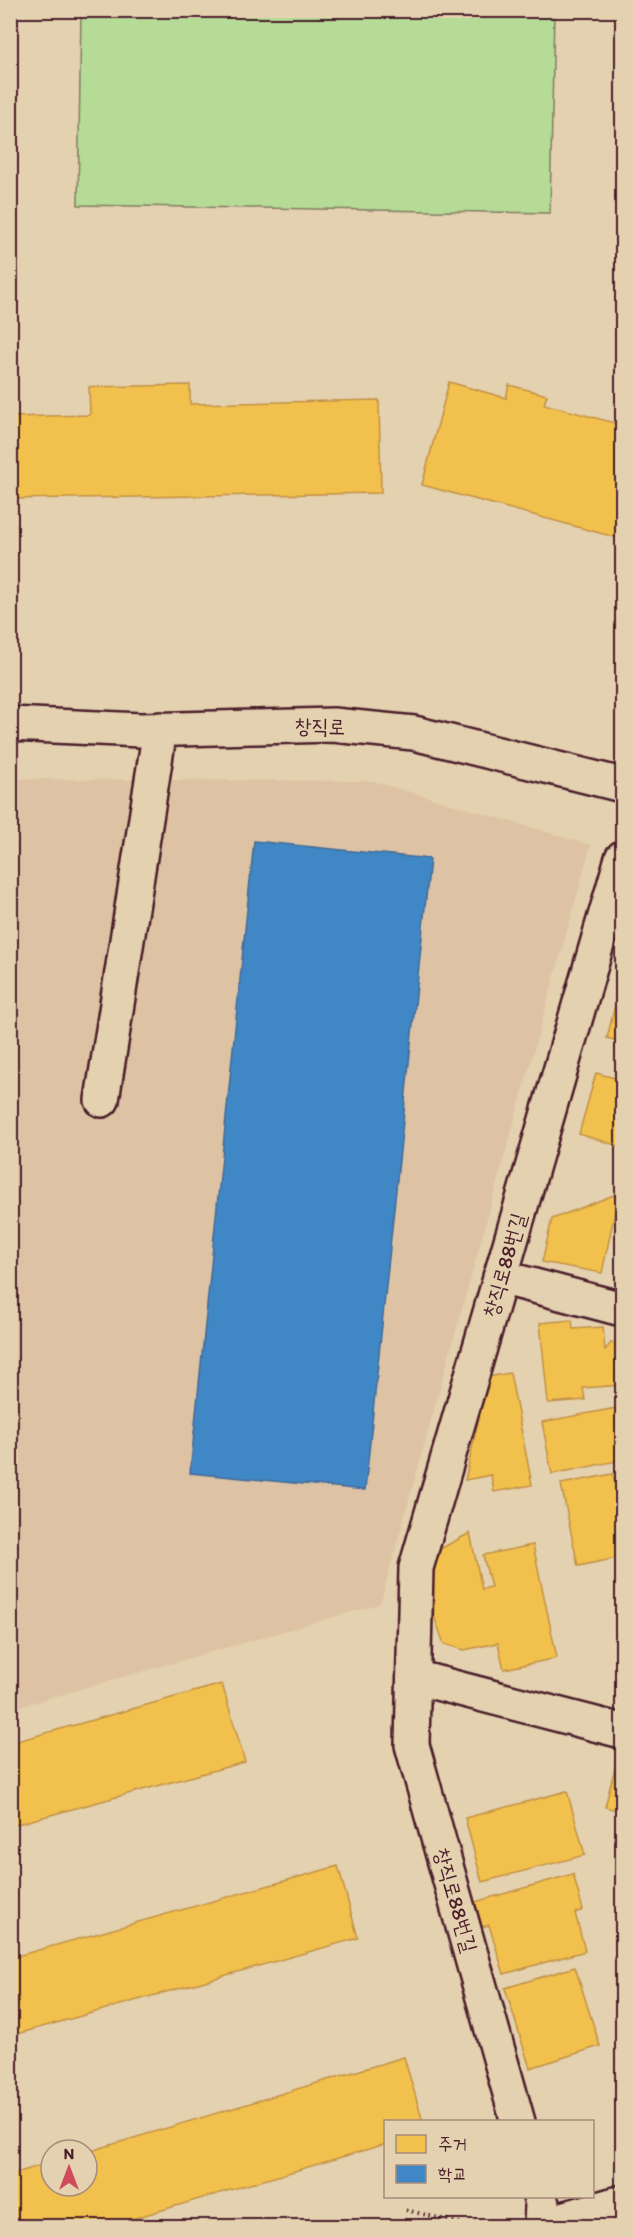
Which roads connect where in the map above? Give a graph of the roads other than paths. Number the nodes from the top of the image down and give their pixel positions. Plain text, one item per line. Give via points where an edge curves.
1 (10, 724) edge
2 (160, 729) junction
3 (622, 785) edge
4 (622, 858) edge
5 (102, 1100) dead end
6 (500, 1277) junction
7 (622, 1309) edge
8 (414, 1677) junction
9 (622, 1731) edge
10 (518, 2120) edge
11 (622, 2202) edge
12 (541, 2216) edge

1 - 2 street, 창직로
2 - 3 street, 창직로 via 333,725 414,733
2 - 5 street
4 - 6 street, 창직로88번길
6 - 7 street
6 - 8 street, 창직로88번길 via 416,1568
8 - 9 street
8 - 10 street, 창직로88번길 via 412,1745
11 - 12 street

